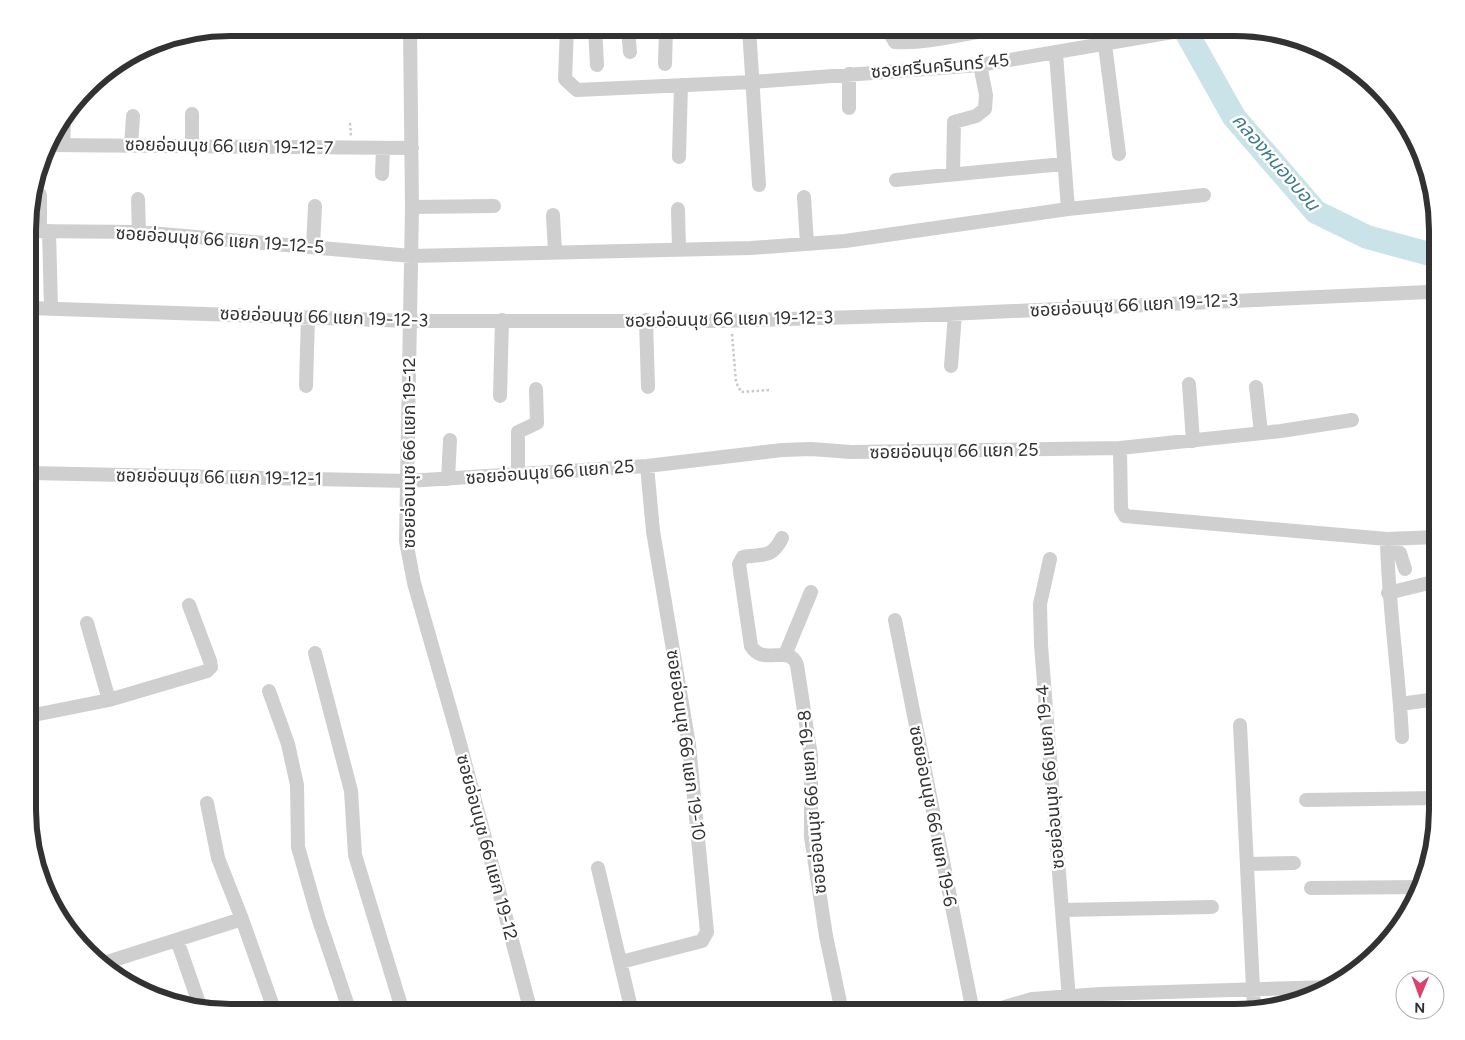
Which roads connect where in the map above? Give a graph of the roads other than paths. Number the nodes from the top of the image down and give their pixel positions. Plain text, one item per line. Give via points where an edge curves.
1 (410, 36) edge
2 (567, 36) edge
3 (596, 36) edge
4 (629, 36) edge
5 (666, 36) edge
6 (749, 36) edge
7 (892, 36) edge
8 (948, 36) edge
9 (1141, 36) edge
10 (1105, 45) junction
11 (630, 52) dead end
12 (1056, 54) junction
13 (665, 64) dead end
14 (597, 65) dead end
15 (980, 65) junction
16 (849, 74) junction
17 (752, 82) junction
18 (681, 85) junction
19 (849, 108) dead end
20 (192, 114) dead end
21 (133, 116) dead end
22 (64, 131) edge
23 (56, 145) edge
24 (63, 145) junction
25 (131, 146) junction
26 (192, 146) junction
27 (383, 148) junction
28 (412, 148) junction
29 (1119, 154) dead end
30 (679, 158) dead end
31 (1063, 164) junction
32 (382, 174) dead end
33 (953, 174) junction
34 (896, 180) dead end
35 (759, 185) dead end
36 (40, 195) dead end
37 (1204, 195) dead end
38 (804, 196) dead end
39 (138, 199) dead end
40 (315, 206) dead end
41 (494, 206) dead end
42 (412, 207) junction
43 (678, 209) dead end
44 (1068, 209) junction
45 (553, 216) dead end
46 (40, 231) edge
47 (138, 232) junction
48 (807, 244) junction
49 (313, 247) junction
50 (679, 249) junction
51 (555, 252) junction
52 (411, 256) junction
53 (1428, 292) dead end
54 (36, 308) edge
55 (51, 308) junction
56 (955, 314) junction
57 (308, 317) junction
58 (502, 320) junction
59 (646, 320) junction
60 (410, 321) junction
61 (951, 366) dead end
62 (1189, 384) dead end
63 (306, 386) dead end
64 (1256, 386) dead end
65 (648, 387) dead end
66 (536, 389) dead end
67 (500, 396) dead end
68 (1352, 420) dead end
69 (1260, 433) junction
70 (450, 440) dead end
71 (1193, 441) junction
72 (1120, 448) junction
73 (647, 466) junction
74 (36, 473) edge
75 (518, 474) junction
76 (448, 479) junction
77 (408, 481) junction
78 (782, 538) dead end
79 (1429, 538) edge
80 (1387, 543) junction
81 (1050, 559) dead end
82 (1405, 569) dead end
83 (1429, 583) edge
84 (811, 592) dead end
85 (1388, 593) junction
86 (188, 605) dead end
87 (894, 620) dead end
88 (86, 623) dead end
89 (315, 652) dead end
90 (785, 655) junction
91 (269, 691) dead end
92 (109, 700) junction
93 (1429, 700) edge
94 (1400, 704) junction
95 (36, 715) edge
96 (1240, 725) dead end
97 (1402, 737) dead end
98 (1429, 798) edge
99 (1306, 800) dead end
100 (207, 803) dead end
101 (1247, 864) junction
102 (1294, 864) dead end
103 (598, 868) dead end
104 (1413, 887) edge
105 (1311, 888) dead end
106 (1212, 907) dead end
107 (1062, 910) junction
108 (242, 919) junction
109 (177, 940) junction
110 (109, 962) edge
111 (620, 962) junction
112 (1312, 988) edge
113 (1254, 990) junction
114 (1068, 997) junction
115 (199, 1001) edge
116 (1254, 1003) edge
117 (272, 1004) edge
118 (347, 1004) edge
119 (401, 1004) edge
120 (528, 1004) edge
121 (630, 1004) edge
122 (840, 1004) edge
123 (971, 1004) edge
124 (1015, 1004) edge
125 (1069, 1004) edge

1 - 28 street, ซอยอ่อนนุช 66 แยก 19-12
2 - 18 street, ซอยศรีนครินทร์ 45 via 564,79 577,90
3 - 14 street
4 - 11 street
5 - 13 street
6 - 17 street
7 - 8 street via 896,42 914,43
9 - 10 street, ซอยศรีนครินทร์ 45
10 - 12 street, ซอยศรีนครินทร์ 45
10 - 29 street
12 - 15 street, ซอยศรีนครินทร์ 45
12 - 31 street
15 - 16 street, ซอยศรีนครินทร์ 45
15 - 33 street via 986,95 985,109 976,116 954,122
16 - 17 street, ซอยศรีนครินทร์ 45
16 - 19 street
17 - 18 street, ซอยศรีนครินทร์ 45
17 - 35 street
18 - 30 street
20 - 26 street
21 - 25 street
22 - 24 street
23 - 24 street, ซอยอ่อนนุช 66 แยก 19-12-7
24 - 25 street, ซอยอ่อนนุช 66 แยก 19-12-7
25 - 26 street, ซอยอ่อนนุช 66 แยก 19-12-7
26 - 27 street, ซอยอ่อนนุช 66 แยก 19-12-7
27 - 28 street, ซอยอ่อนนุช 66 แยก 19-12-7
27 - 32 street
28 - 42 street, ซอยอ่อนนุช 66 แยก 19-12
31 - 33 street
31 - 44 street
33 - 34 street
36 - 46 street
37 - 44 street, ซอยอ่อนนุช 66 แยก 19-12-5
38 - 48 street
39 - 47 street
40 - 49 street
41 - 42 street
42 - 52 street, ซอยอ่อนนุช 66 แยก 19-12
43 - 50 street
44 - 48 street, ซอยอ่อนนุช 66 แยก 19-12-5
45 - 51 street
46 - 47 street, ซอยอ่อนนุช 66 แยก 19-12-5
46 - 55 street
47 - 49 street, ซอยอ่อนนุช 66 แยก 19-12-5
48 - 50 street, ซอยอ่อนนุช 66 แยก 19-12-5
49 - 52 street, ซอยอ่อนนุช 66 แยก 19-12-5
50 - 51 street, ซอยอ่อนนุช 66 แยก 19-12-5
51 - 52 street, ซอยอ่อนนุช 66 แยก 19-12-5
52 - 60 street, ซอยอ่อนนุช 66 แยก 19-12
53 - 56 street, ซอยอ่อนนุช 66 แยก 19-12-3
54 - 55 street, ซอยอ่อนนุช 66 แยก 19-12-3
55 - 57 street, ซอยอ่อนนุช 66 แยก 19-12-3
56 - 59 street, ซอยอ่อนนุช 66 แยก 19-12-3
56 - 61 street
57 - 60 street, ซอยอ่อนนุช 66 แยก 19-12-3
57 - 63 street
58 - 59 street, ซอยอ่อนนุช 66 แยก 19-12-3
58 - 60 street, ซอยอ่อนนุช 66 แยก 19-12-3
58 - 67 street
59 - 65 street
60 - 77 street, ซอยอ่อนนุช 66 แยก 19-12
62 - 71 street
64 - 69 street
66 - 75 street via 537,423 518,432
68 - 69 street, ซอยอ่อนนุช 66 แยก 25
69 - 71 street, ซอยอ่อนนุช 66 แยก 25
70 - 76 street
71 - 72 street, ซอยอ่อนนุช 66 แยก 25
72 - 73 street, ซอยอ่อนนุช 66 แยก 25 via 851,452 811,449
72 - 80 street via 1125,516
73 - 75 street, ซอยอ่อนนุช 66 แยก 25
73 - 111 street, ซอยอ่อนนุช 66 แยก 19-10 via 653,531 689,744 707,932 702,941
74 - 77 street, ซอยอ่อนนุช 66 แยก 19-12-1
75 - 76 street, ซอยอ่อนนุช 66 แยก 25
76 - 77 street, ซอยอ่อนนุช 66 แยก 25
77 - 120 street, ซอยอ่อนนุช 66 แยก 19-12 via 406,541 414,583
78 - 90 street via 771,553 743,557 739,564 751,646 760,656
79 - 80 street
80 - 82 street via 1400,553
80 - 85 street
81 - 107 street, ซอยอ่อนนุช 66 แยก 19-4 via 1040,604 1041,645
83 - 85 street
84 - 90 street
85 - 94 street
86 - 92 street via 211,667 207,671
87 - 123 street, ซอยอ่อนนุช 66 แยก 19-6
88 - 92 street
89 - 119 street via 351,791 355,855
90 - 122 street, ซอยอ่อนนุช 66 แยก 19-8 via 795,660 797,665 811,756 811,837
91 - 118 street via 288,744 297,785 298,846
92 - 95 street
93 - 94 street
94 - 97 street
96 - 101 street
98 - 99 street
100 - 108 street via 218,858
101 - 102 street
101 - 113 street
103 - 111 street
104 - 105 street
106 - 107 street
107 - 114 street, ซอยอ่อนนุช 66 แยก 19-4
108 - 109 street
108 - 117 street
109 - 110 street
109 - 115 street
111 - 121 street
112 - 113 street
113 - 114 street
113 - 116 street
114 - 124 street via 1032,999
114 - 125 street, ซอยอ่อนนุช 66 แยก 19-4

